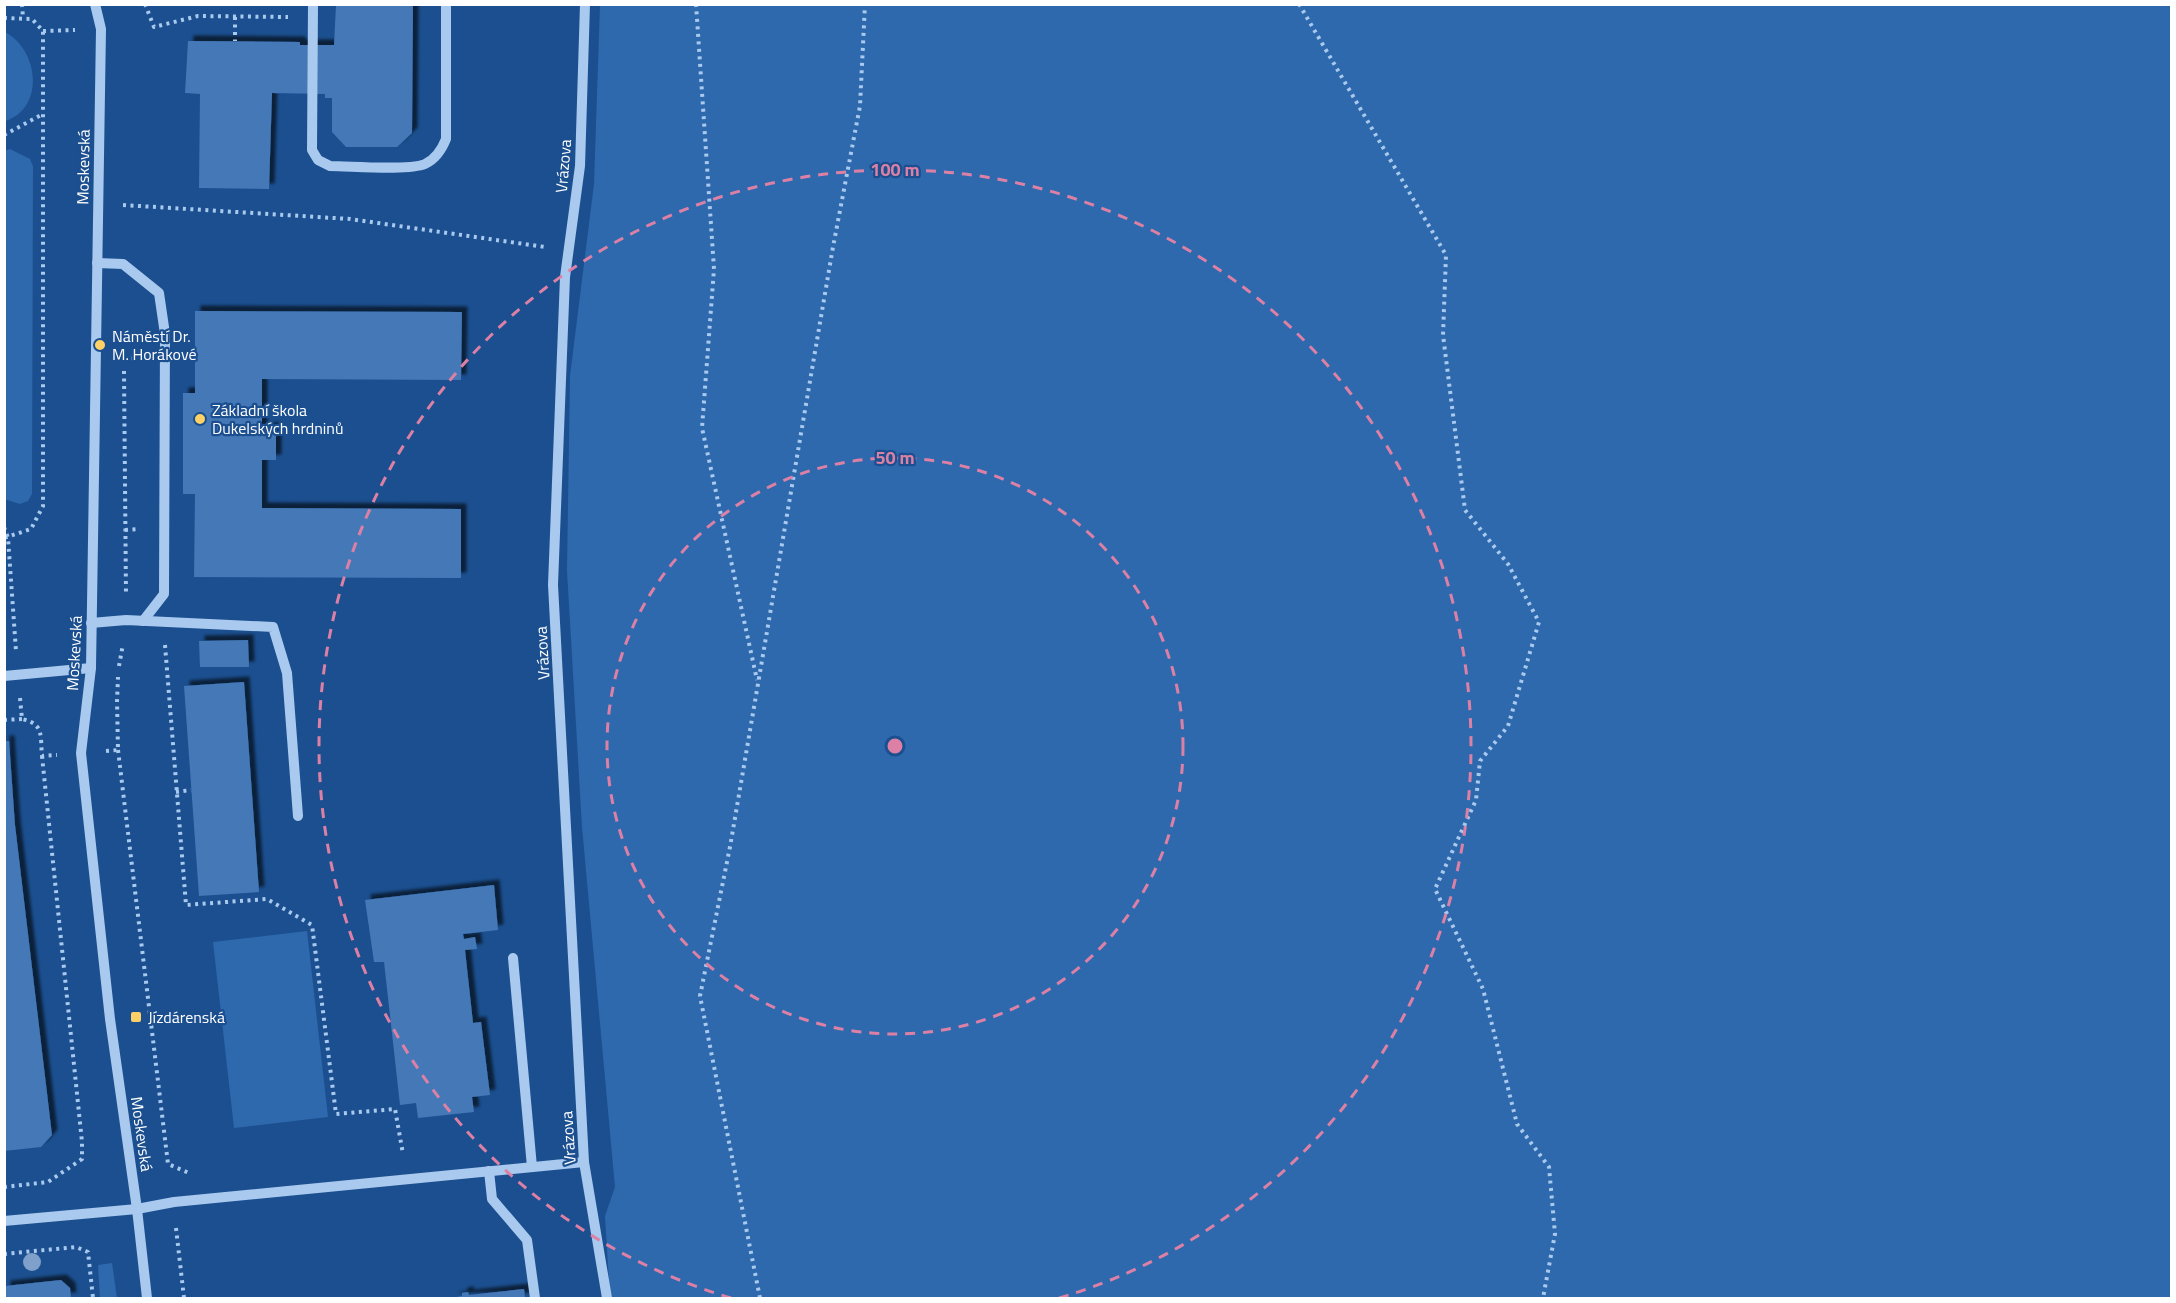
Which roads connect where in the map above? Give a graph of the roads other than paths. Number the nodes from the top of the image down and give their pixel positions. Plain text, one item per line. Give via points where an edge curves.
1 (95, 4) edge
2 (313, 4) edge
3 (446, 4) edge
4 (585, 4) edge
5 (97, 263) junction
6 (143, 621) junction
7 (91, 623) junction
8 (91, 668) junction
9 (4, 676) edge
10 (298, 816) dead end
11 (513, 958) dead end
12 (584, 1162) junction
13 (532, 1167) junction
14 (489, 1171) junction
15 (137, 1209) junction
16 (4, 1221) edge
17 (147, 1299) edge
18 (535, 1299) edge
19 (607, 1299) edge

1 - 5 street, Moskevská via 101,29
2 - 3 street via 312,150 318,160 330,166 410,167 426,164 441,152 446,139
4 - 12 street, Vrázova via 580,166 565,277 554,585
5 - 6 street via 123,264 159,293 165,334 164,594
5 - 7 street, Moskevská
6 - 7 street
6 - 10 street via 273,627 287,673
7 - 8 street, Moskevská
8 - 9 street
8 - 15 street, Moskevská via 81,753 110,1019
11 - 13 street
12 - 13 street
12 - 19 street, Vrázova
13 - 14 street
14 - 15 street
14 - 18 street via 492,1199 527,1240
15 - 16 street
15 - 17 street, Moskevská

